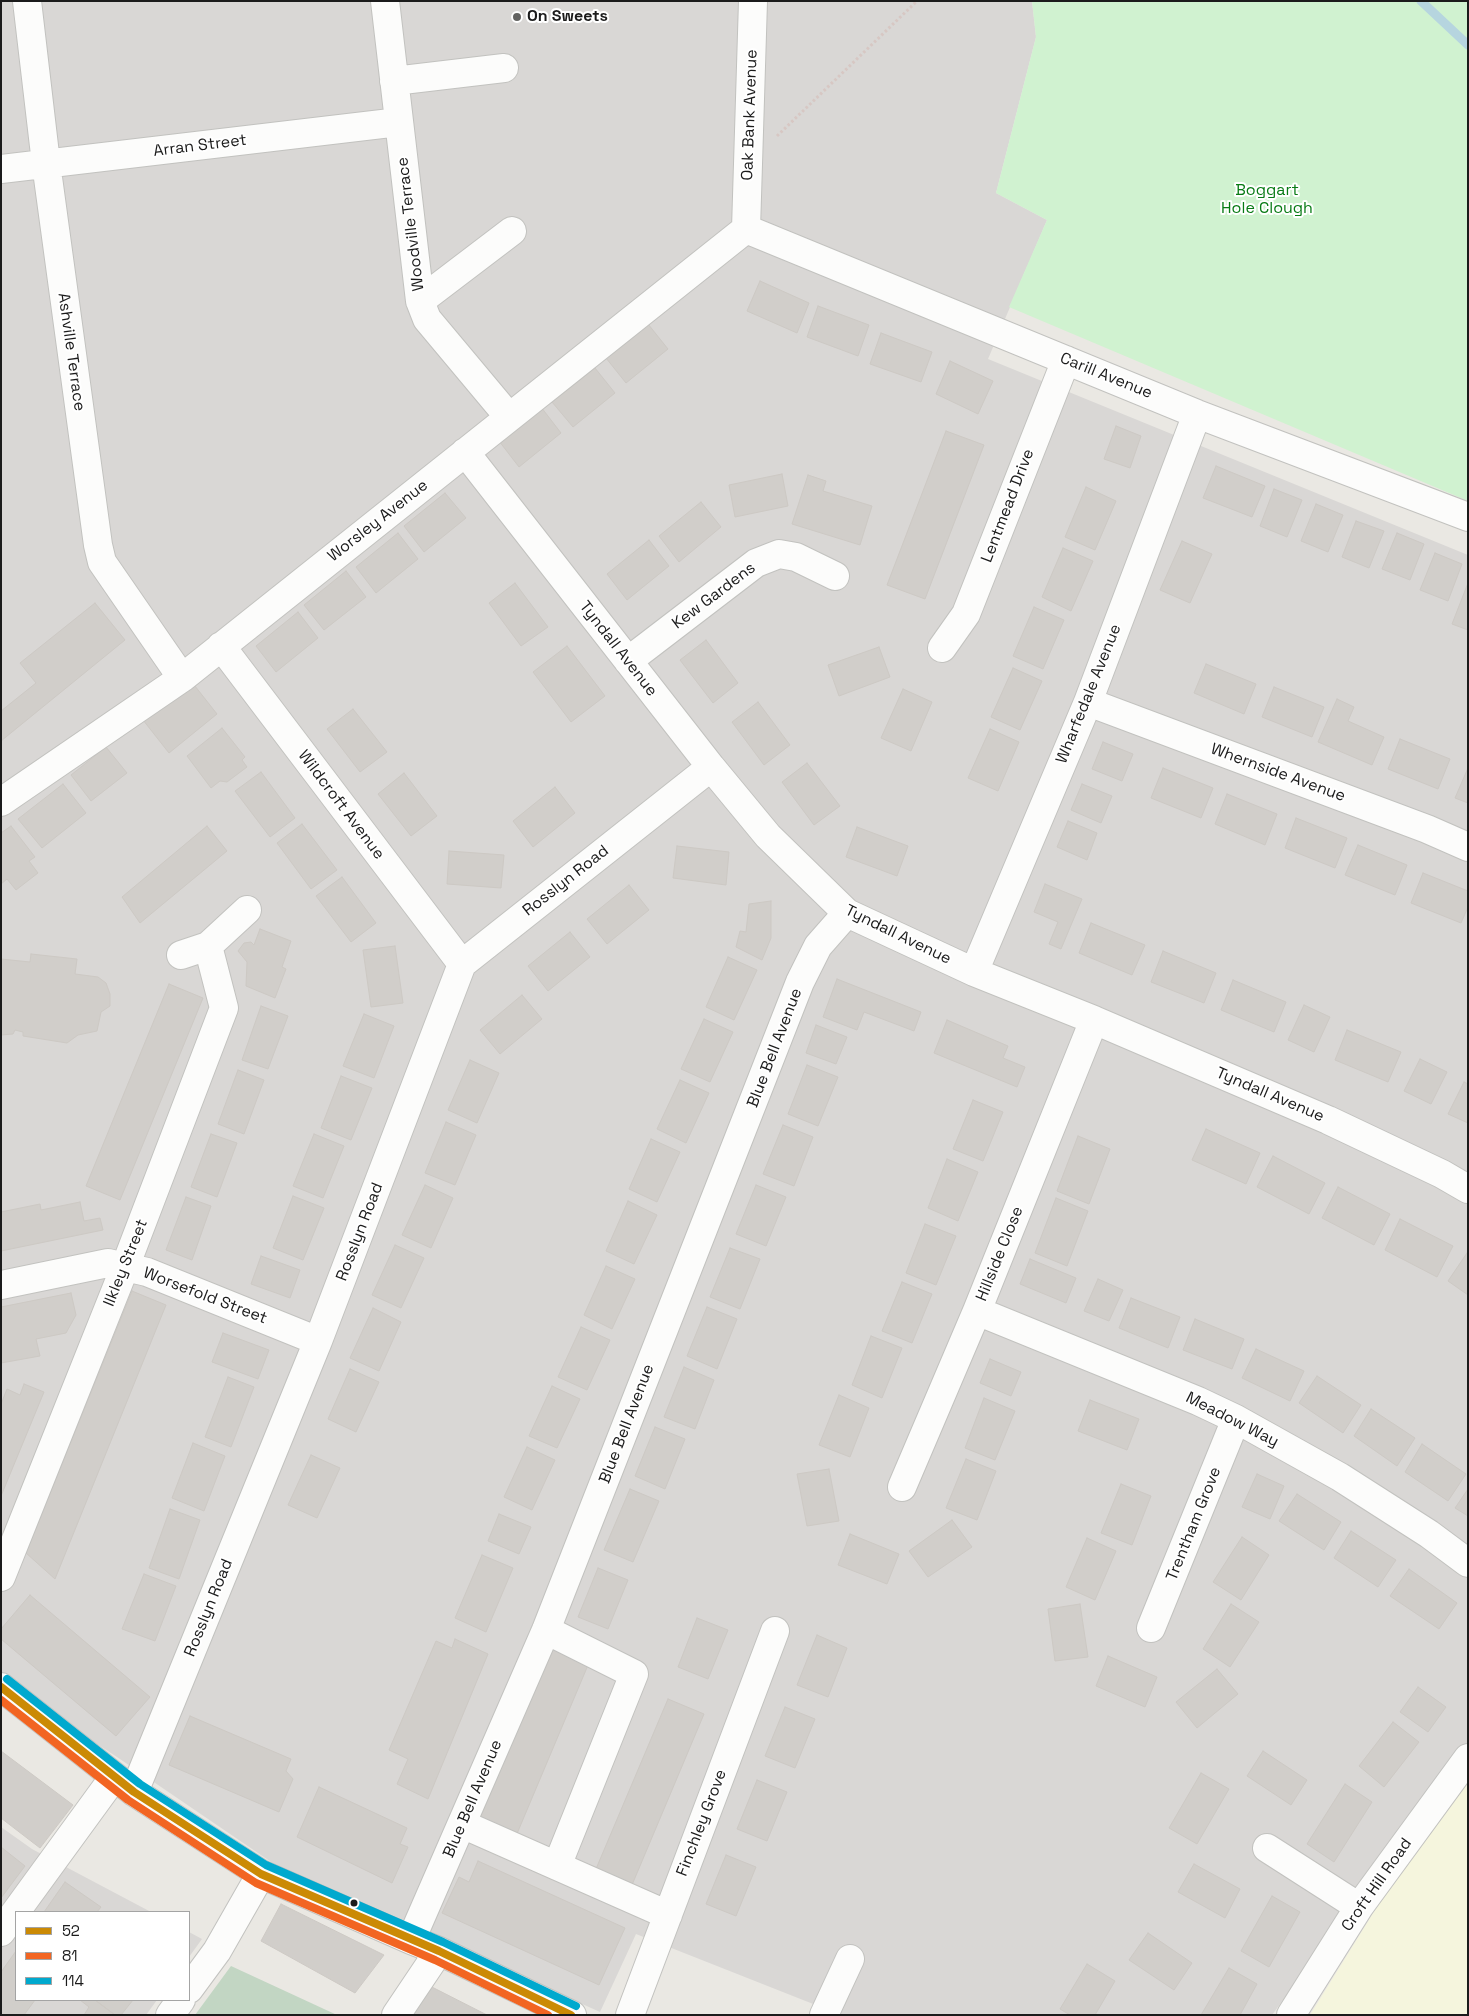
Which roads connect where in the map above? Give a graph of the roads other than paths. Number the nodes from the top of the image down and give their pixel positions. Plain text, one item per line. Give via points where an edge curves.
1 (27, 1) edge
2 (384, 1) edge
3 (753, 1) edge
4 (504, 68) dead end
5 (394, 81) junction
6 (399, 122) junction
7 (46, 163) junction
8 (1, 170) edge
9 (746, 229) junction
10 (512, 231) dead end
11 (420, 301) junction
12 (1066, 360) junction
13 (1198, 414) junction
14 (509, 417) junction
15 (465, 452) junction
16 (1468, 517) edge
17 (835, 576) dead end
18 (221, 646) junction
19 (942, 648) dead end
20 (628, 662) junction
21 (182, 678) junction
22 (1088, 702) junction
23 (711, 766) junction
24 (1, 802) edge
25 (1468, 847) edge
26 (247, 910) dead end
27 (847, 913) junction
28 (208, 946) junction
29 (181, 955) dead end
30 (462, 964) junction
31 (974, 972) junction
32 (1094, 1020) junction
33 (1468, 1189) edge
34 (125, 1267) junction
35 (1, 1285) edge
36 (977, 1311) junction
37 (318, 1341) junction
38 (1236, 1419) junction
39 (902, 1487) dead end
40 (1468, 1563) edge
41 (1, 1577) edge
42 (1152, 1628) dead end
43 (546, 1630) junction
44 (775, 1631) dead end
45 (1, 1687) edge
46 (1468, 1758) edge
47 (124, 1785) junction
48 (462, 1824) junction
49 (1267, 1848) dead end
50 (557, 1866) junction
51 (262, 1874) junction
52 (1359, 1907) junction
53 (19, 1911) edge
54 (15, 1915) edge
55 (668, 1915) junction
56 (1, 1932) edge
57 (411, 1940) junction
58 (439, 1951) junction
59 (850, 1959) dead end
60 (190, 1988) edge
61 (180, 2001) edge
62 (170, 2015) edge
63 (396, 2015) edge
64 (572, 2015) edge
65 (630, 2015) edge
66 (824, 2015) edge
67 (1291, 2015) edge

1 - 7 street, Ashville Terrace
2 - 5 street, Woodville Terrace
3 - 9 street, Oak Bank Avenue
4 - 5 street
5 - 6 street, Woodville Terrace
6 - 7 street, Arran Street
6 - 11 street, Woodville Terrace
7 - 8 street, Arran Street
7 - 21 street, Ashville Terrace via 102,562
9 - 12 street, Carill Avenue
9 - 14 street, Worsley Avenue
10 - 11 street
11 - 14 street, Woodville Terrace via 427,319
12 - 13 street, Carill Avenue
12 - 19 street, Lentmead Drive via 966,614
13 - 16 street, Carill Avenue
13 - 22 street, Wharfedale Avenue
14 - 15 street, Worsley Avenue
15 - 18 street, Worsley Avenue
15 - 20 street, Tyndall Avenue
17 - 20 street, Kew Gardens via 796,557 778,554 756,563
18 - 21 street, Worsley Avenue
18 - 30 street, Wildcroft Avenue
20 - 23 street, Tyndall Avenue
21 - 24 street, Worsley Avenue
22 - 25 street, Whernside Avenue via 1418,825
22 - 31 street, Wharfedale Avenue
23 - 27 street, Tyndall Avenue via 768,836
23 - 30 street, Rosslyn Road
26 - 28 street
27 - 31 street, Tyndall Avenue
27 - 43 street, Blue Bell Avenue via 818,946 800,982
28 - 29 street
28 - 34 street, Ilkley Street via 224,1008
30 - 37 street, Rosslyn Road
31 - 32 street, Tyndall Avenue
32 - 33 street, Tyndall Avenue via 1328,1120
32 - 36 street, Hillside Close
34 - 35 street, Worsefold Street via 108,1263
34 - 37 street, Worsefold Street via 147,1272
34 - 41 street, Ilkley Street
36 - 38 street, Meadow Way
36 - 39 street, Hillside Close
37 - 47 street, Rosslyn Road
38 - 40 street, Meadow Way via 1340,1477
38 - 42 street, Trentham Grove
43 - 48 street, Blue Bell Avenue
43 - 50 street via 634,1674
44 - 55 street, Finchley Grove
45 - 47 street
46 - 52 street, Croft Hill Road
47 - 51 street
47 - 53 street, Rosslyn Road
48 - 50 street
48 - 57 street, Blue Bell Avenue
49 - 52 street
50 - 55 street
51 - 57 street
51 - 60 street via 217,1951
52 - 67 street, Croft Hill Road
54 - 56 street, Rosslyn Road
55 - 65 street, Finchley Grove
57 - 58 street
58 - 63 street
58 - 64 street
59 - 66 street
61 - 62 street

